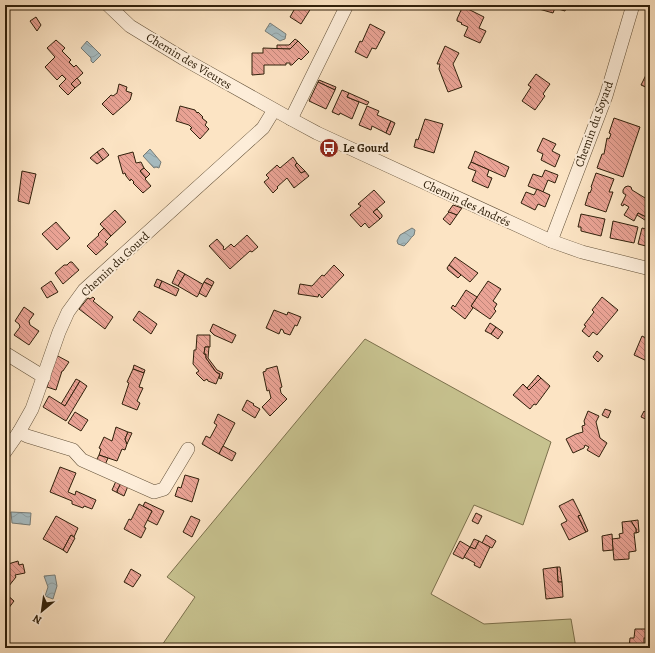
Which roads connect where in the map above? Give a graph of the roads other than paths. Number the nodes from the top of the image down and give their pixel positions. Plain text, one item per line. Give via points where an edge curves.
1 (108, 5) edge
2 (347, 5) edge
3 (633, 5) edge
4 (274, 110) junction
5 (291, 119) junction
6 (551, 241) junction
7 (650, 269) edge
8 (5, 353) edge
9 (44, 377) junction
10 (19, 432) junction
11 (188, 450) dead end
12 (5, 452) edge

1 - 4 street, Chemin des Vieures via 130,26
2 - 5 street
3 - 6 street, Chemin du Soyard via 606,96
4 - 5 street, Chemin des Andrés
4 - 9 street, Chemin du Gourd via 263,128 84,290 68,312
5 - 6 street, Chemin des Andrés
6 - 7 street, Chemin des Andrés via 582,252
8 - 9 street
9 - 10 street, Chemin du Gourd via 32,409
10 - 11 street via 73,450 82,460 154,492 164,489
10 - 12 street, Chemin du Gourd

